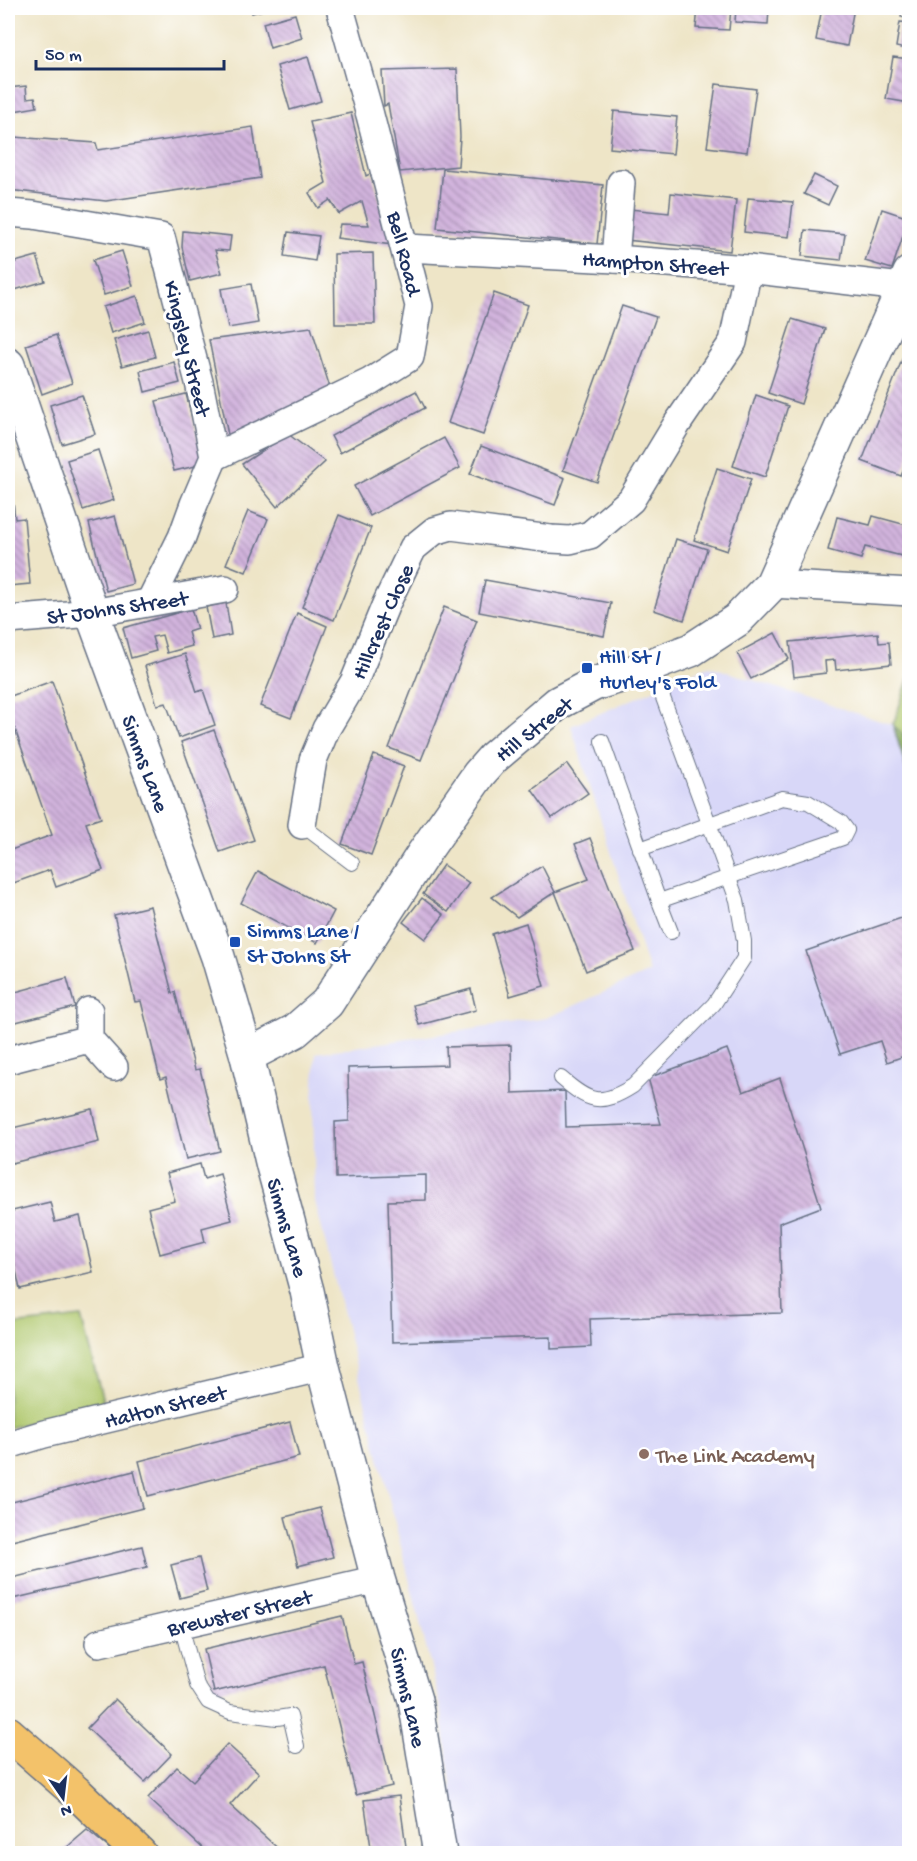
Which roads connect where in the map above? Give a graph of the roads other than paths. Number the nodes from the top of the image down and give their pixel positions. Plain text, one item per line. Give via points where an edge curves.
1 (339, 8) edge
2 (621, 183) dead end
3 (8, 213) edge
4 (406, 248) junction
5 (615, 259) junction
6 (748, 269) junction
7 (908, 282) edge
8 (8, 364) edge
9 (214, 457) junction
10 (772, 584) junction
11 (225, 588) dead end
12 (909, 592) edge
13 (150, 603) junction
14 (92, 613) junction
15 (8, 620) edge
16 (651, 665) junction
17 (602, 741) dead end
18 (710, 824) junction
19 (302, 825) joint
20 (640, 849) junction
21 (352, 862) dead end
22 (729, 876) junction
23 (659, 901) junction
24 (671, 932) dead end
25 (89, 1011) dead end
26 (89, 1039) junction
27 (247, 1056) junction
28 (8, 1060) edge
29 (114, 1067) dead end
30 (561, 1078) dead end
31 (323, 1367) junction
32 (8, 1444) edge
33 (378, 1579) junction
34 (180, 1625) junction
35 (99, 1644) dead end
36 (8, 1733) edge
37 (297, 1746) dead end
38 (140, 1854) edge
39 (440, 1854) edge

1 - 4 street, Bell Road
2 - 5 street
3 - 9 street, Kingsley Street via 161,237
4 - 5 street, Hampton Street
4 - 9 street, Bell Road via 419,306 410,357 361,386
5 - 6 street, Hampton Street
6 - 7 street, Hampton Street
6 - 19 street, Hillcrest Close via 733,342 631,500 590,535 551,539 452,526 434,531 414,548 354,682 313,760
7 - 10 street, Hill Street
8 - 14 street, Simms Lane
9 - 13 street
10 - 12 street
10 - 16 street, Hill Street via 737,620 691,650
11 - 13 street, St Johns Street
13 - 14 street, St Johns Street
14 - 15 street, St Johns Street
14 - 27 street, Simms Lane via 218,957
16 - 18 lane
16 - 27 street, Hill Street via 594,684 558,703 493,758 423,854 327,1004 295,1031
17 - 20 lane
18 - 20 lane
18 - 22 lane
18 - 22 lane via 782,798 808,802 847,830 843,838
19 - 21 lane
20 - 23 lane
22 - 23 lane
22 - 30 lane via 737,900 744,958 714,1004 633,1086 618,1096 600,1100 582,1096
23 - 24 lane
25 - 26 street
26 - 28 street
26 - 29 street
27 - 31 street, Simms Lane
31 - 32 street, Halton Street
31 - 33 street, Simms Lane
33 - 34 street, Brewster Street
33 - 39 street, Simms Lane via 415,1700
34 - 35 street, Brewster Street
34 - 37 lane via 197,1685 208,1702 230,1712 290,1716
36 - 38 main road

